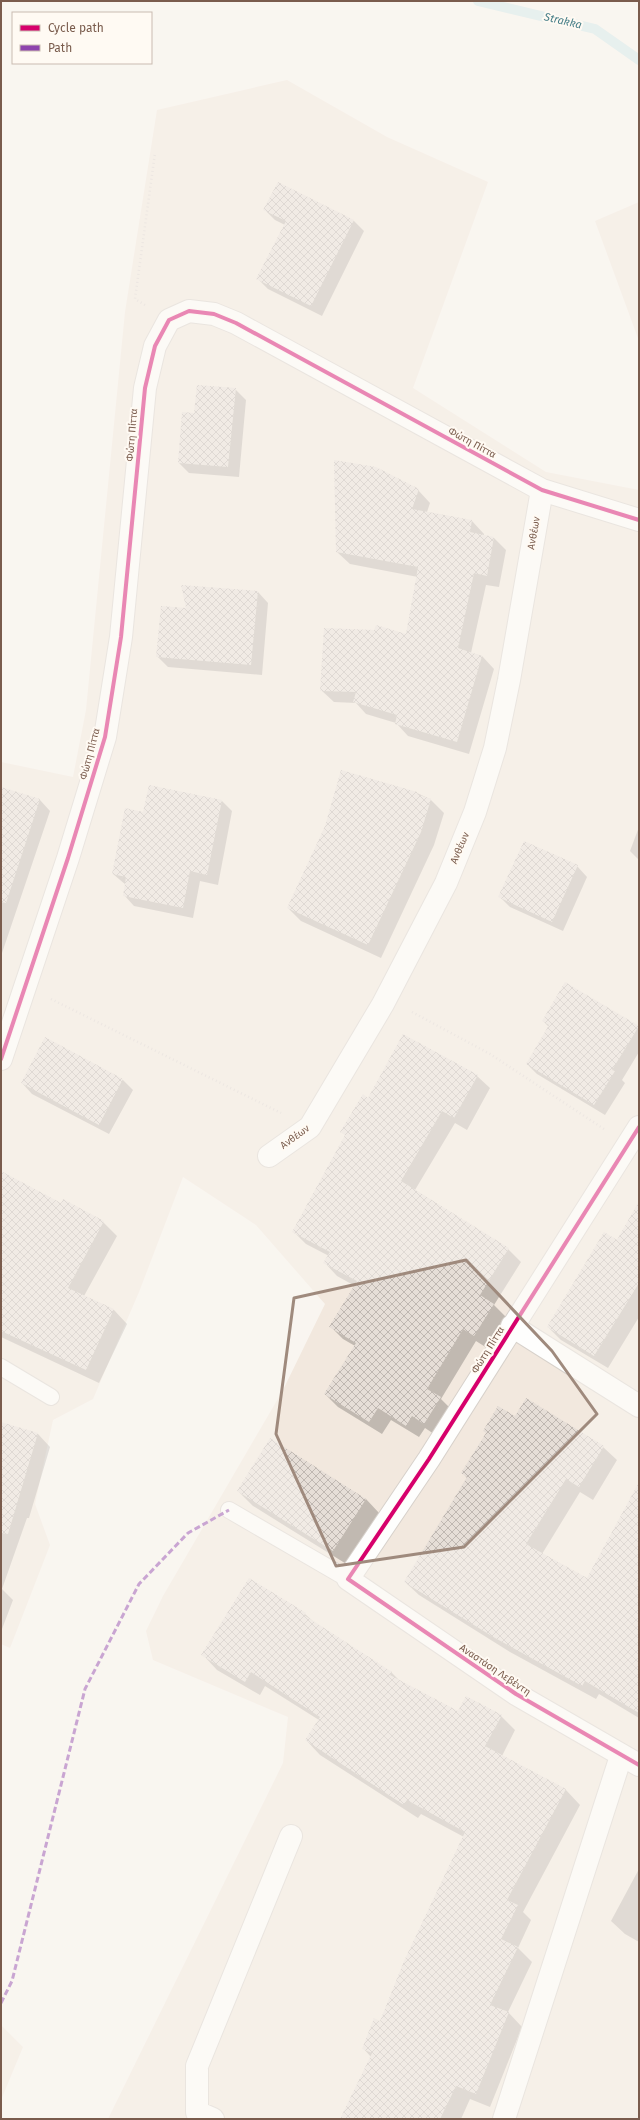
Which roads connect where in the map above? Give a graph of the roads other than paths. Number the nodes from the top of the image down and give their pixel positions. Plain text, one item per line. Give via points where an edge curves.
1 (542, 490) junction
2 (639, 520) edge
3 (1, 1059) edge
4 (633, 1136) edge
5 (269, 1156) dead end
6 (512, 1326) junction
7 (1, 1367) edge
8 (51, 1397) dead end
9 (639, 1406) edge
10 (229, 1510) dead end
11 (348, 1579) junction
12 (630, 1760) edge
13 (290, 1836) dead end
14 (213, 2119) edge
15 (504, 2119) edge

1 - 2 street, Φώτη Πίττα
1 - 3 street, Φώτη Πίττα via 236,323 214,314 189,311 169,320 155,346 145,388 121,637 105,737
1 - 5 street, Ανθέων via 495,748 478,804 446,883 386,998 310,1127
4 - 6 street, Φώτη Πίττα
6 - 9 street
6 - 11 street, Φώτη Πίττα via 429,1459
7 - 8 lane
10 - 11 lane
11 - 12 street, Αναστάση Λεβέντη via 516,1694
12 - 15 street
13 - 14 street via 196,2066 197,2112

